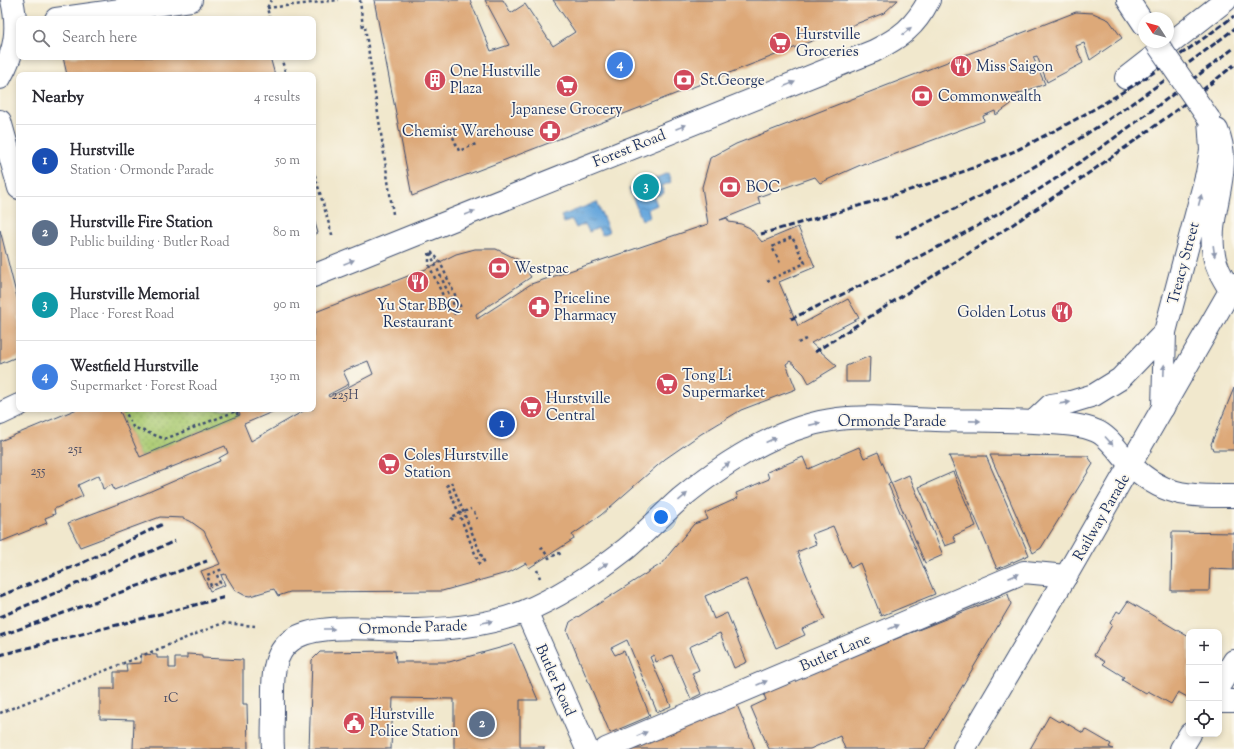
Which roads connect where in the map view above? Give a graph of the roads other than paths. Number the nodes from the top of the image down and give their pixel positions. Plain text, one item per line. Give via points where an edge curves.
1 (12, 0) edge
2 (191, 0) edge
3 (929, 0) edge
4 (1128, 0) edge
5 (1135, 0) edge
6 (1226, 0) edge
7 (1139, 12) edge
8 (1138, 15) edge
9 (16, 16) edge
10 (77, 16) edge
11 (16, 34) edge
12 (1160, 48) edge
13 (13, 50) junction
14 (16, 58) edge
15 (17, 60) edge
16 (21, 72) edge
17 (0, 78) edge
18 (1126, 78) dead end
19 (1209, 119) junction
20 (0, 121) edge
21 (16, 177) edge
22 (316, 275) edge
23 (1232, 287) edge
24 (1165, 332) junction
25 (16, 390) edge
26 (0, 398) edge
27 (16, 406) edge
28 (1163, 408) junction
29 (0, 414) edge
30 (1033, 422) junction
31 (1131, 465) junction
32 (1234, 496) edge
33 (1066, 576) junction
34 (526, 611) junction
35 (1234, 661) edge
36 (1222, 681) edge
37 (1222, 701) edge
38 (1234, 701) edge
39 (1188, 737) edge
40 (273, 749) edge
41 (587, 749) edge
42 (606, 749) edge
43 (964, 749) edge
44 (1181, 749) edge

1 - 9 street
2 - 10 street
22 -> 3 street, Forest Road via 874,51 896,40 910,29
4 - 8 street
5 - 7 street
6 - 18 street
11 - 13 street
12 - 19 street, Treacy Street, bridge
13 - 14 street
13 - 17 street
15 - 16 street
19 -> 23 street, Treacy Street via 1223,144 1225,158 1213,230 1213,248 1216,263
24 -> 19 street, Treacy Street via 1207,173 1211,150
20 - 21 street
23 - 28 street, Railway Parade
28 -> 24 street, Treacy Street
30 -> 24 street via 1051,405 1094,395 1120,378
25 - 26 street
27 - 29 street
28 - 31 street, Railway Parade
30 -> 31 street, Ormonde Parade via 1069,424 1101,432
34 -> 30 street, Ormonde Parade via 603,566 701,482 730,462 792,431 838,419
31 - 32 street, Ormonde Parade via 1148,480 1176,493
31 - 33 street, Railway Parade
42 -> 33 street, Butler Lane via 1024,572
33 - 43 street, Railway Parade
40 -> 34 street, Ormonde Parade via 274,673 280,653 292,639 318,629 417,630 463,627
34 - 41 street, Butler Road
35 - 36 street
37 - 38 street
39 - 44 street

